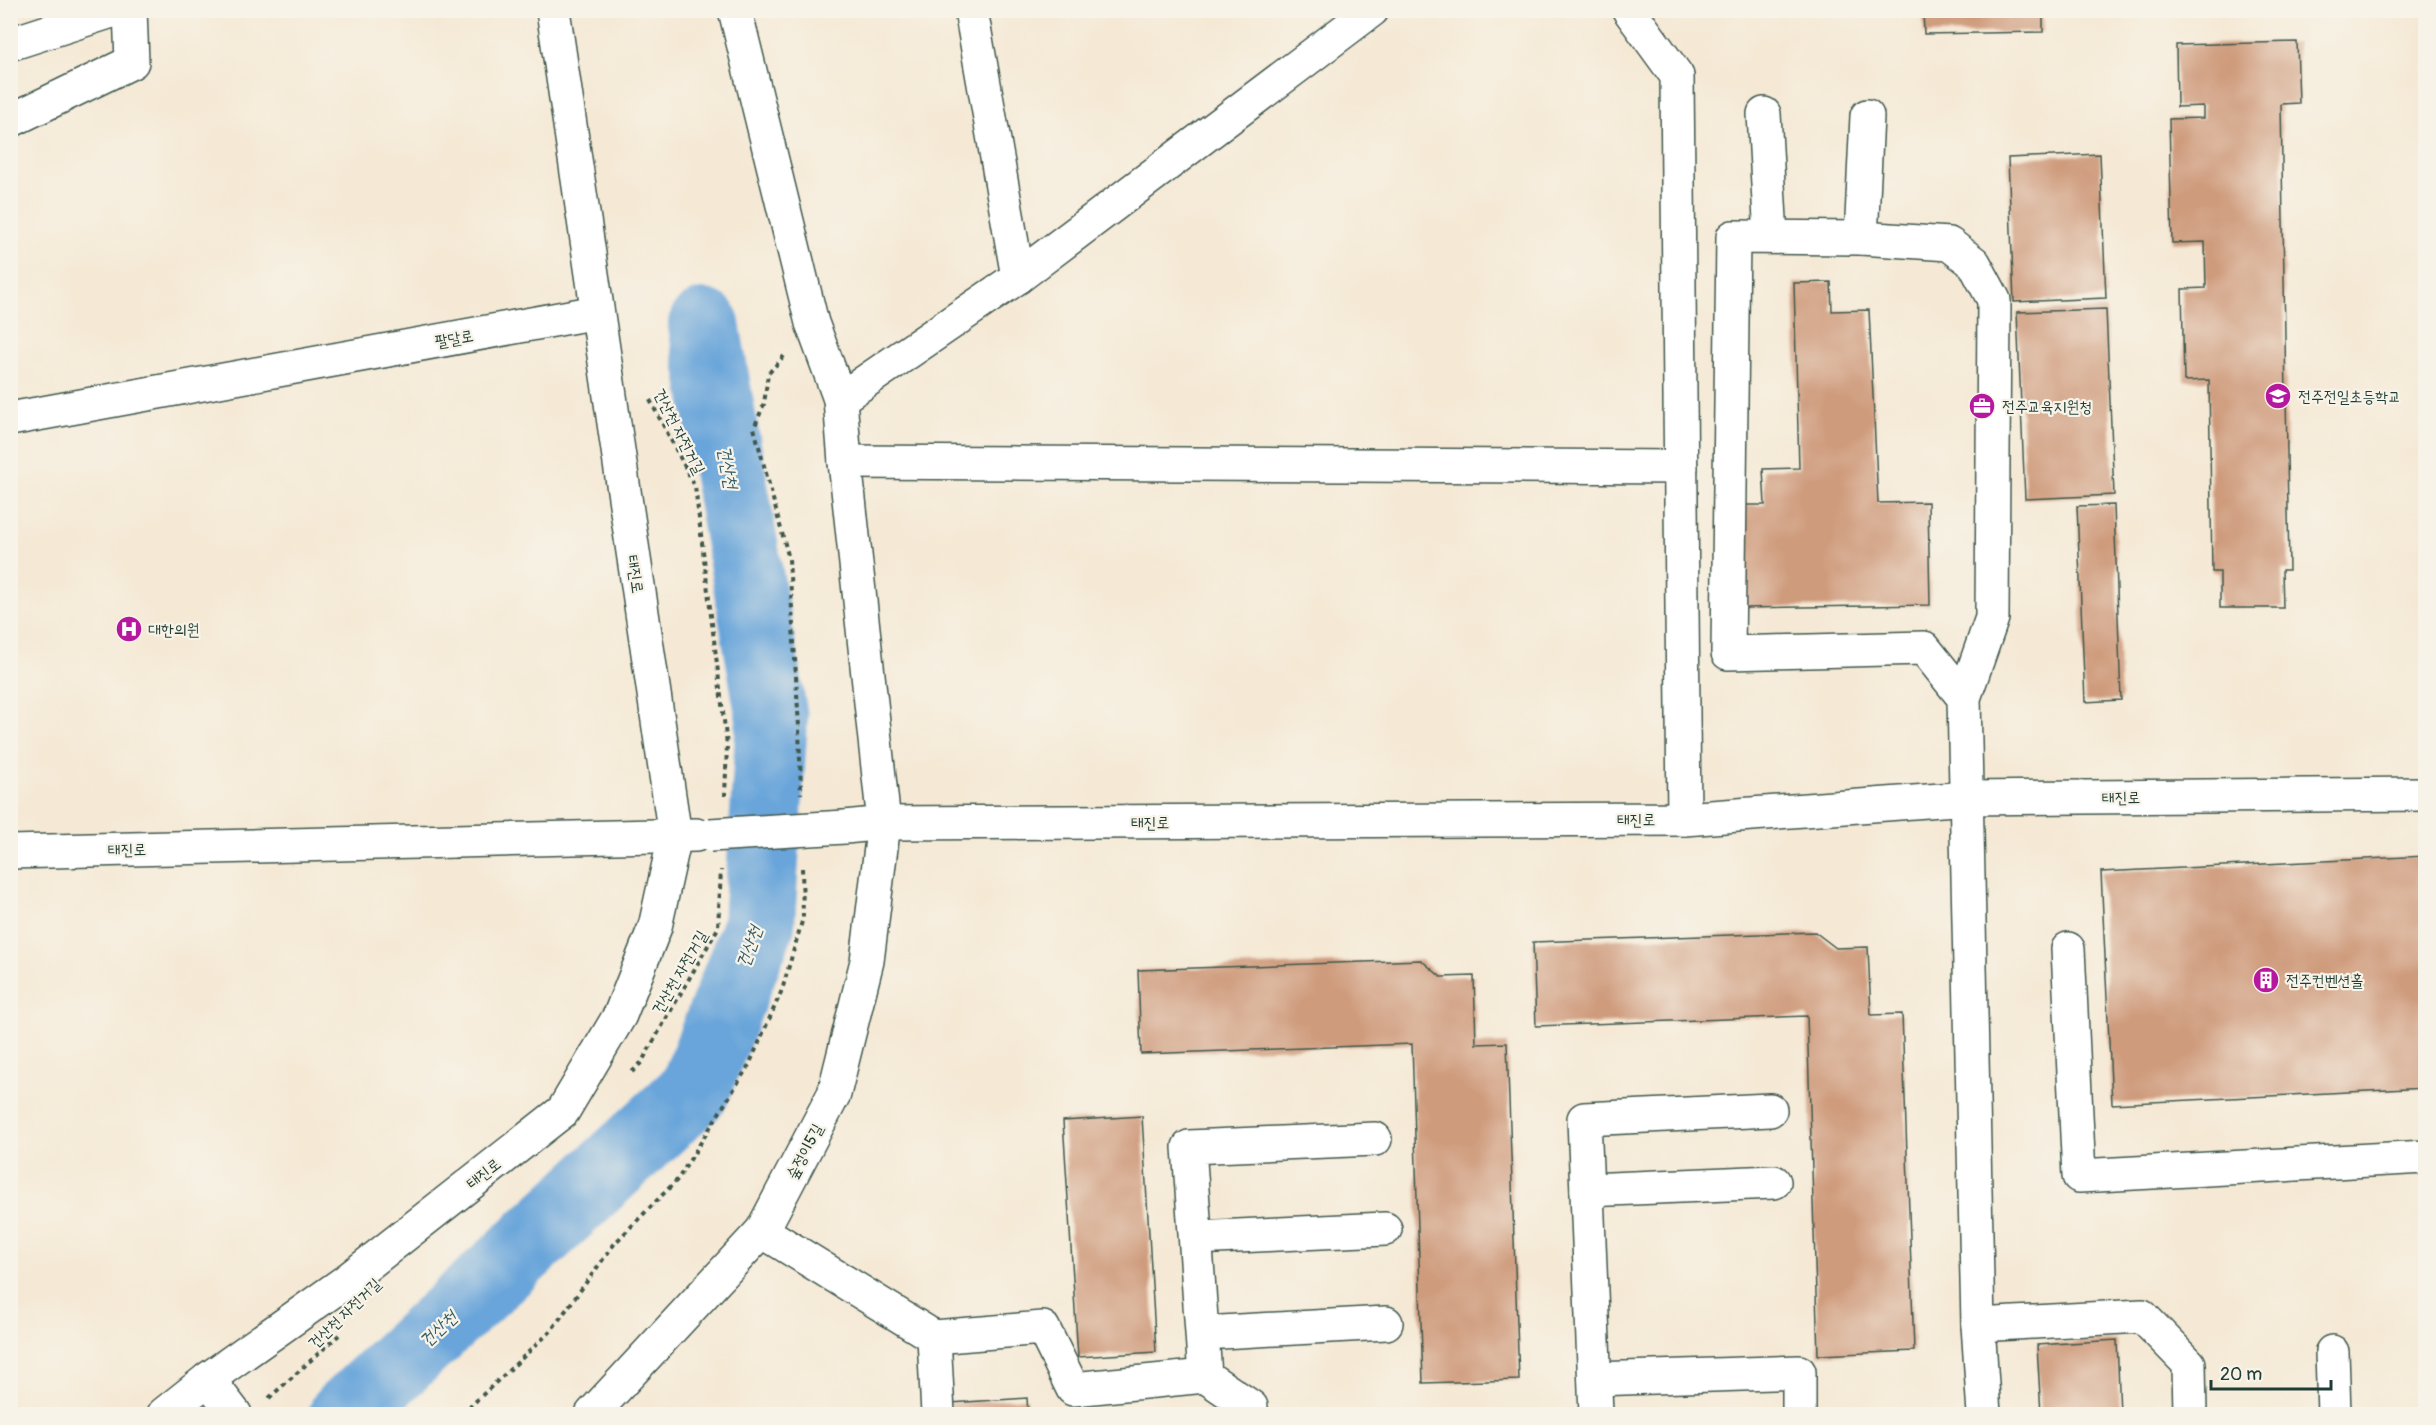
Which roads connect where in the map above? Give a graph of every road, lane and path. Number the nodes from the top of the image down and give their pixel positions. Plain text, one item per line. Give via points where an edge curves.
1 (115, 10) edge
2 (130, 10) edge
3 (554, 10) edge
4 (735, 10) edge
5 (971, 10) edge
6 (1372, 10) edge
7 (1629, 10) edge
8 (10, 44) edge
9 (1764, 114) dead end
10 (1867, 116) dead end
11 (10, 121) edge
12 (1771, 237) junction
13 (1861, 238) junction
14 (1018, 277) junction
15 (597, 312) junction
16 (812, 323) junction
17 (649, 396) dead end
18 (840, 399) junction
19 (10, 419) edge
20 (845, 462) junction
21 (1681, 467) junction
22 (1964, 698) junction
23 (2426, 794) edge
24 (1968, 798) junction
25 (801, 799) dead end
26 (724, 802) dead end
27 (1684, 819) junction
28 (884, 823) junction
29 (675, 836) junction
30 (716, 847) junction
31 (10, 852) edge
32 (802, 858) dead end
33 (2068, 949) dead end
34 (625, 1079) dead end
35 (1770, 1110) dead end
36 (1375, 1139) dead end
37 (2426, 1157) edge
38 (1774, 1182) dead end
39 (1587, 1190) junction
40 (1385, 1229) dead end
41 (762, 1231) junction
42 (1196, 1238) junction
43 (1386, 1323) dead end
44 (1978, 1325) junction
45 (344, 1331) dead end
46 (1203, 1333) junction
47 (934, 1337) junction
48 (2332, 1352) dead end
49 (1205, 1376) junction
50 (208, 1379) junction
51 (1595, 1379) junction
52 (267, 1400) dead end
53 (232, 1411) edge
54 (164, 1414) edge
55 (462, 1414) edge
56 (592, 1414) edge
57 (938, 1414) edge
58 (1251, 1414) edge
59 (1596, 1414) edge
60 (1799, 1414) edge
61 (1984, 1414) edge
62 (2190, 1414) edge
63 (2334, 1414) edge

1 - 8 street
2 - 11 street via 132,62
3 - 15 street
4 - 16 street, 숲정이5길
5 - 14 street
6 - 14 street
7 - 21 street via 1677,76
9 - 12 street
10 - 13 street
12 - 13 street
12 - 22 street via 1733,237 1728,653 1924,648
13 - 22 street via 1949,244 1974,263 1994,300 1992,618
14 - 18 street
15 - 19 street, 팔달로
15 - 29 street, 태진로
16 - 18 street, 숲정이5길
16 - 25 path via 768,374 764,404 754,428 789,559
17 - 26 path, 건산천 자전거길 via 695,486 727,745
18 - 20 street, 숲정이5길
20 - 21 street
20 - 28 street, 숲정이5길
21 - 27 street
22 - 24 street
23 - 24 street, 태진로
24 - 27 street, 태진로
24 - 44 street
27 - 28 street, 태진로
28 - 30 street, 태진로, bridge
28 - 41 street, 숲정이5길 via 867,962 834,1094
29 - 30 street, 태진로
29 - 31 street, 태진로
29 - 50 street, 태진로 via 655,927 620,1015 562,1111 345,1282
30 - 34 path, 건산천 자전거길 via 718,928 641,1063
32 - 55 path via 803,918 782,990 749,1065 678,1179 615,1243 550,1332
33 - 37 street via 2079,1176
35 - 39 street via 1584,1119
36 - 42 street via 1189,1147
38 - 39 street
39 - 51 street
40 - 42 street
41 - 47 street
41 - 56 street, 숲정이5길
42 - 46 street
43 - 46 street
44 - 61 street
44 - 62 street via 2142,1316 2188,1364
45 - 52 path, 건산천 자전거길
46 - 49 street
47 - 49 street via 1043,1329 1073,1389
47 - 57 street
48 - 63 street
49 - 58 street via 1251,1407
50 - 53 street
50 - 54 street, 태진로
51 - 59 street
51 - 60 street via 1799,1372

